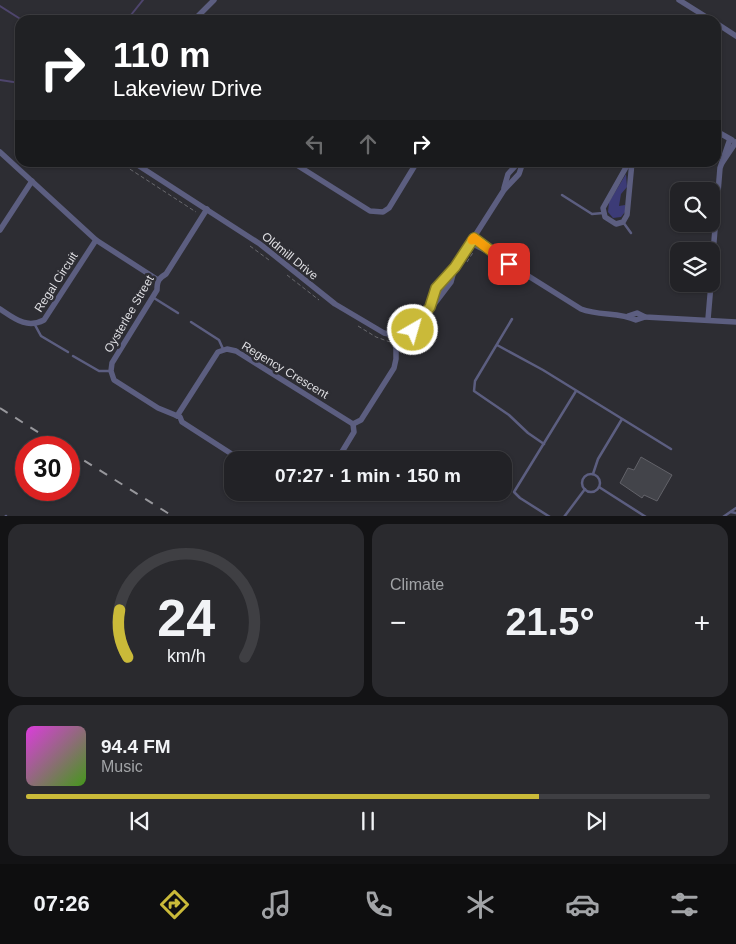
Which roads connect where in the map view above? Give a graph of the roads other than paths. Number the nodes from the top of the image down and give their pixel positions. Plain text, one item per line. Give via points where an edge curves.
1 (214, 0) edge
2 (679, 0) edge
3 (199, 15) edge
4 (703, 15) edge
5 (721, 26) edge
6 (736, 36) edge
7 (721, 133) edge
8 (730, 138) junction
9 (736, 142) edge
10 (0, 152) edge
11 (721, 164) joint
12 (15, 165) edge
13 (17, 167) edge
14 (141, 167) edge
15 (300, 167) edge
16 (414, 167) edge
17 (514, 167) edge
18 (521, 167) edge
19 (627, 167) edge
20 (630, 167) edge
21 (721, 167) edge
22 (32, 180) junction
23 (504, 190) junction
24 (562, 195) dead end
25 (207, 209) junction
26 (602, 213) junction
27 (623, 222) junction
28 (0, 230) edge
29 (631, 233) dead end
30 (96, 240) junction
31 (472, 240) junction
32 (714, 242) edge
33 (495, 255) junction
34 (158, 280) junction
35 (710, 292) edge
36 (152, 298) junction
37 (0, 309) edge
38 (178, 313) dead end
39 (512, 319) dead end
40 (708, 319) junction
41 (191, 322) dead end
42 (736, 322) edge
43 (35, 325) junction
44 (396, 339) junction
45 (497, 345) junction
46 (223, 350) junction
47 (68, 352) dead end
48 (73, 356) dead end
49 (110, 372) junction
50 (576, 391) junction
51 (177, 416) junction
52 (622, 419) junction
53 (353, 424) junction
54 (544, 444) junction
55 (670, 450) dead end
56 (227, 451) edge
57 (342, 451) edge
58 (592, 474) junction
59 (599, 487) junction
60 (585, 489) junction
61 (736, 508) edge
62 (731, 512) junction
63 (736, 513) edge
64 (550, 516) edge
65 (564, 516) edge
66 (646, 516) edge
67 (723, 516) edge

1 - 3 street
2 - 4 street
5 - 6 street
7 - 8 street
8 - 9 street
8 - 11 street
9 - 11 street
10 - 12 street
13 - 22 street
14 - 25 street, Oldmill Drive
15 - 16 street via 370,211 378,212 389,208
17 - 23 street via 508,174
18 - 23 street
19 - 26 street via 608,195
20 - 27 street via 627,215
21 - 32 street
22 - 28 street
22 - 30 street
23 - 31 street
24 - 26 lane via 592,214
25 - 34 street, Oysterlee Street via 166,274
25 - 44 street, Oldmill Drive via 260,244 335,304
26 - 27 street via 613,223
27 - 29 lane
30 - 34 street
30 - 43 street, Regal Circuit via 44,320
31 - 33 street
31 - 33 street via 477,247
31 - 44 street via 455,267 452,282 416,328
33 - 40 street via 581,309 596,314 628,316 637,313 645,317
34 - 36 street, Oysterlee Street
35 - 40 street
36 - 38 lane
36 - 49 street, Oysterlee Street via 112,363
37 - 43 street, Regal Circuit via 26,324
39 - 45 lane
40 - 42 street
41 - 46 lane via 219,340
43 - 47 lane via 41,336
44 - 53 street via 394,368 361,420
45 - 50 lane
45 - 54 lane via 475,382 474,391
46 - 51 street, Regency Crescent via 218,352
46 - 53 street, Regency Crescent via 236,351
48 - 49 lane via 98,371
49 - 51 street, Oysterlee Street via 114,380
50 - 52 lane
50 - 54 lane
51 - 56 street, Oysterlee Street
52 - 55 lane
52 - 58 lane
53 - 57 street via 354,432
54 - 64 lane via 514,492
58 - 59 lane via 599,479
58 - 60 lane via 584,478
59 - 60 lane via 593,491
59 - 66 lane
60 - 65 lane
61 - 62 lane
62 - 63 lane
62 - 67 lane

